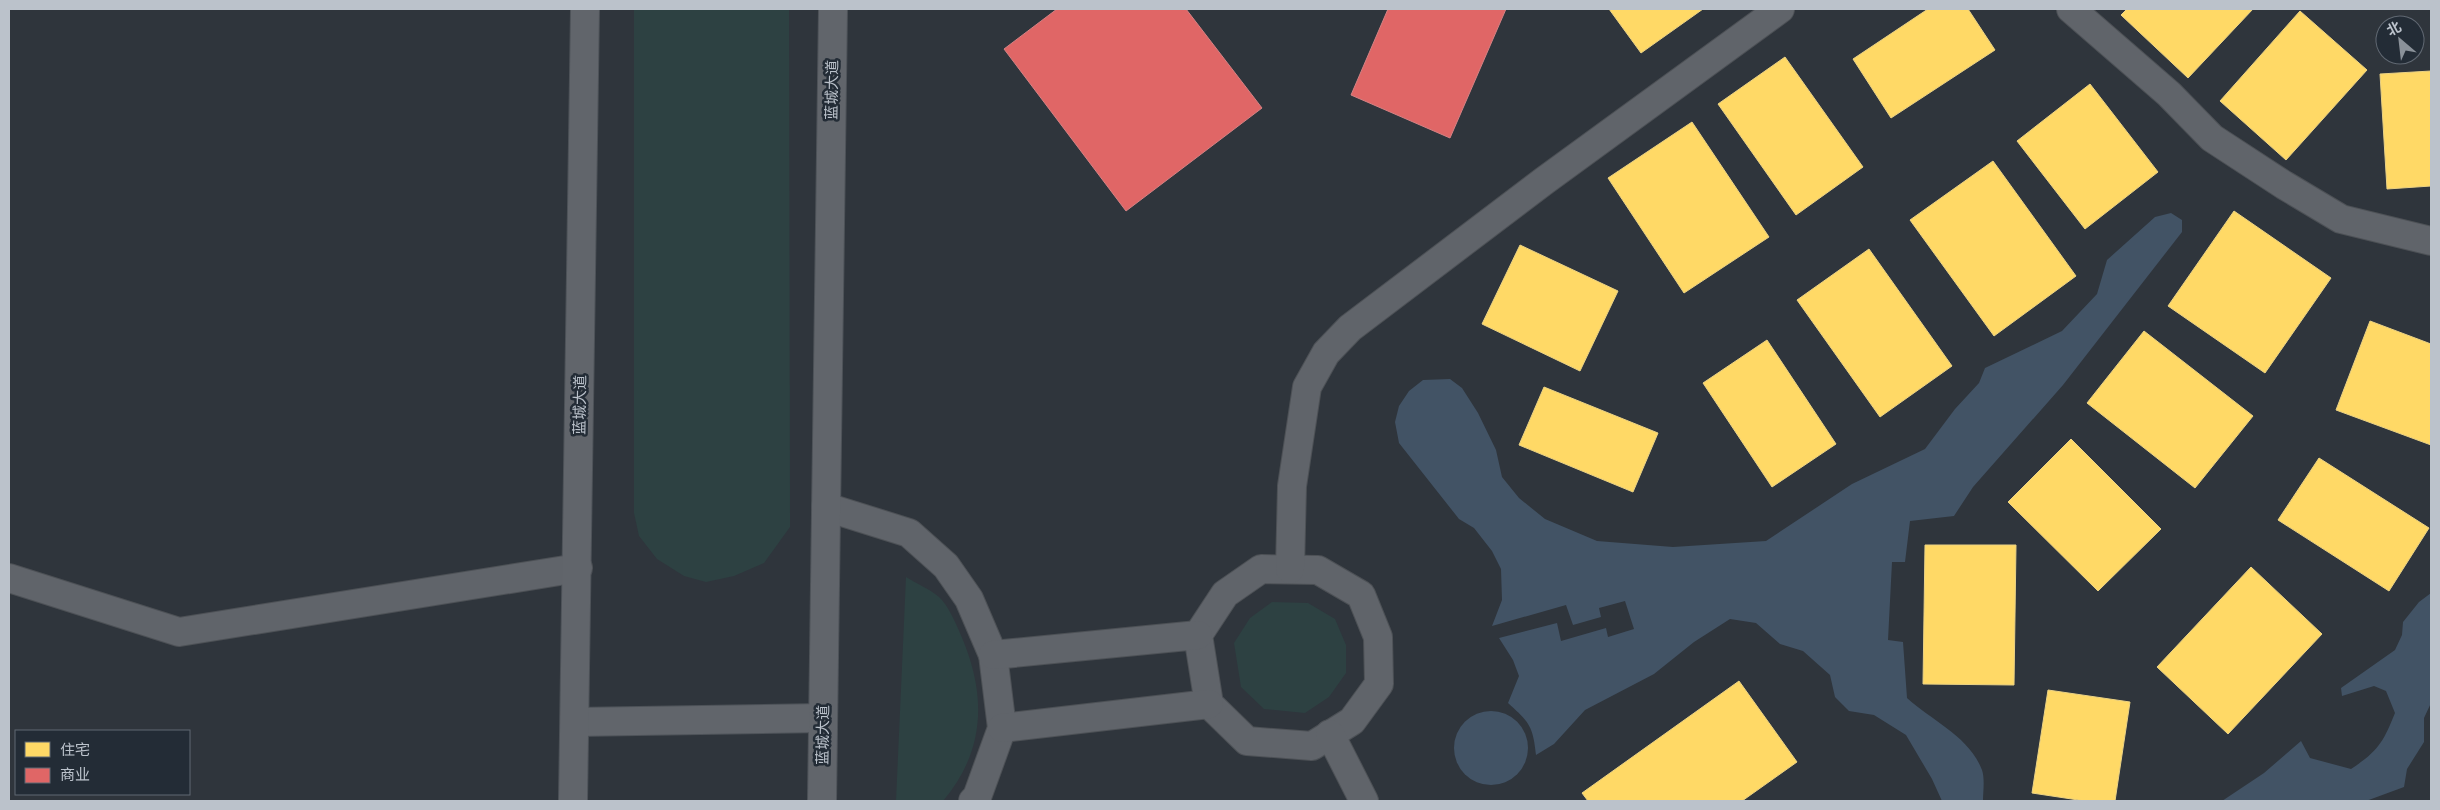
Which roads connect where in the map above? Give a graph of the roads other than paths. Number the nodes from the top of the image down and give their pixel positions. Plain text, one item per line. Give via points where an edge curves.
1 (585, 9) edge
2 (833, 9) edge
3 (1780, 9) edge
4 (2071, 9) edge
5 (2431, 241) edge
6 (826, 507) junction
7 (578, 568) junction
8 (1290, 569) junction
9 (9, 578) edge
10 (1198, 635) junction
11 (993, 655) junction
12 (1209, 704) junction
13 (823, 718) junction
14 (575, 722) junction
15 (1002, 728) junction
16 (1330, 734) junction
17 (573, 801) edge
18 (822, 801) edge
19 (973, 801) edge
20 (1364, 801) edge

1 - 7 main road, 蓝城大道
2 - 6 main road, 蓝城大道
3 - 8 street via 1365,316 1326,353 1307,387 1292,486
4 - 5 street via 2169,94 2212,138 2284,185 2341,219
6 - 11 street via 909,533 946,566 969,599
6 - 13 main road, 蓝城大道
7 - 9 street via 179,632
7 - 14 main road, 蓝城大道
8 - 10 street via 1261,568 1225,594
8 - 16 street via 1318,570 1361,595 1378,637 1379,684 1352,721
10 - 11 street
10 - 12 street
11 - 15 street
12 - 15 street
12 - 16 street via 1247,741 1312,746
13 - 14 main road
13 - 18 main road, 蓝城大道
14 - 17 main road, 蓝城大道
15 - 19 street
16 - 20 street

